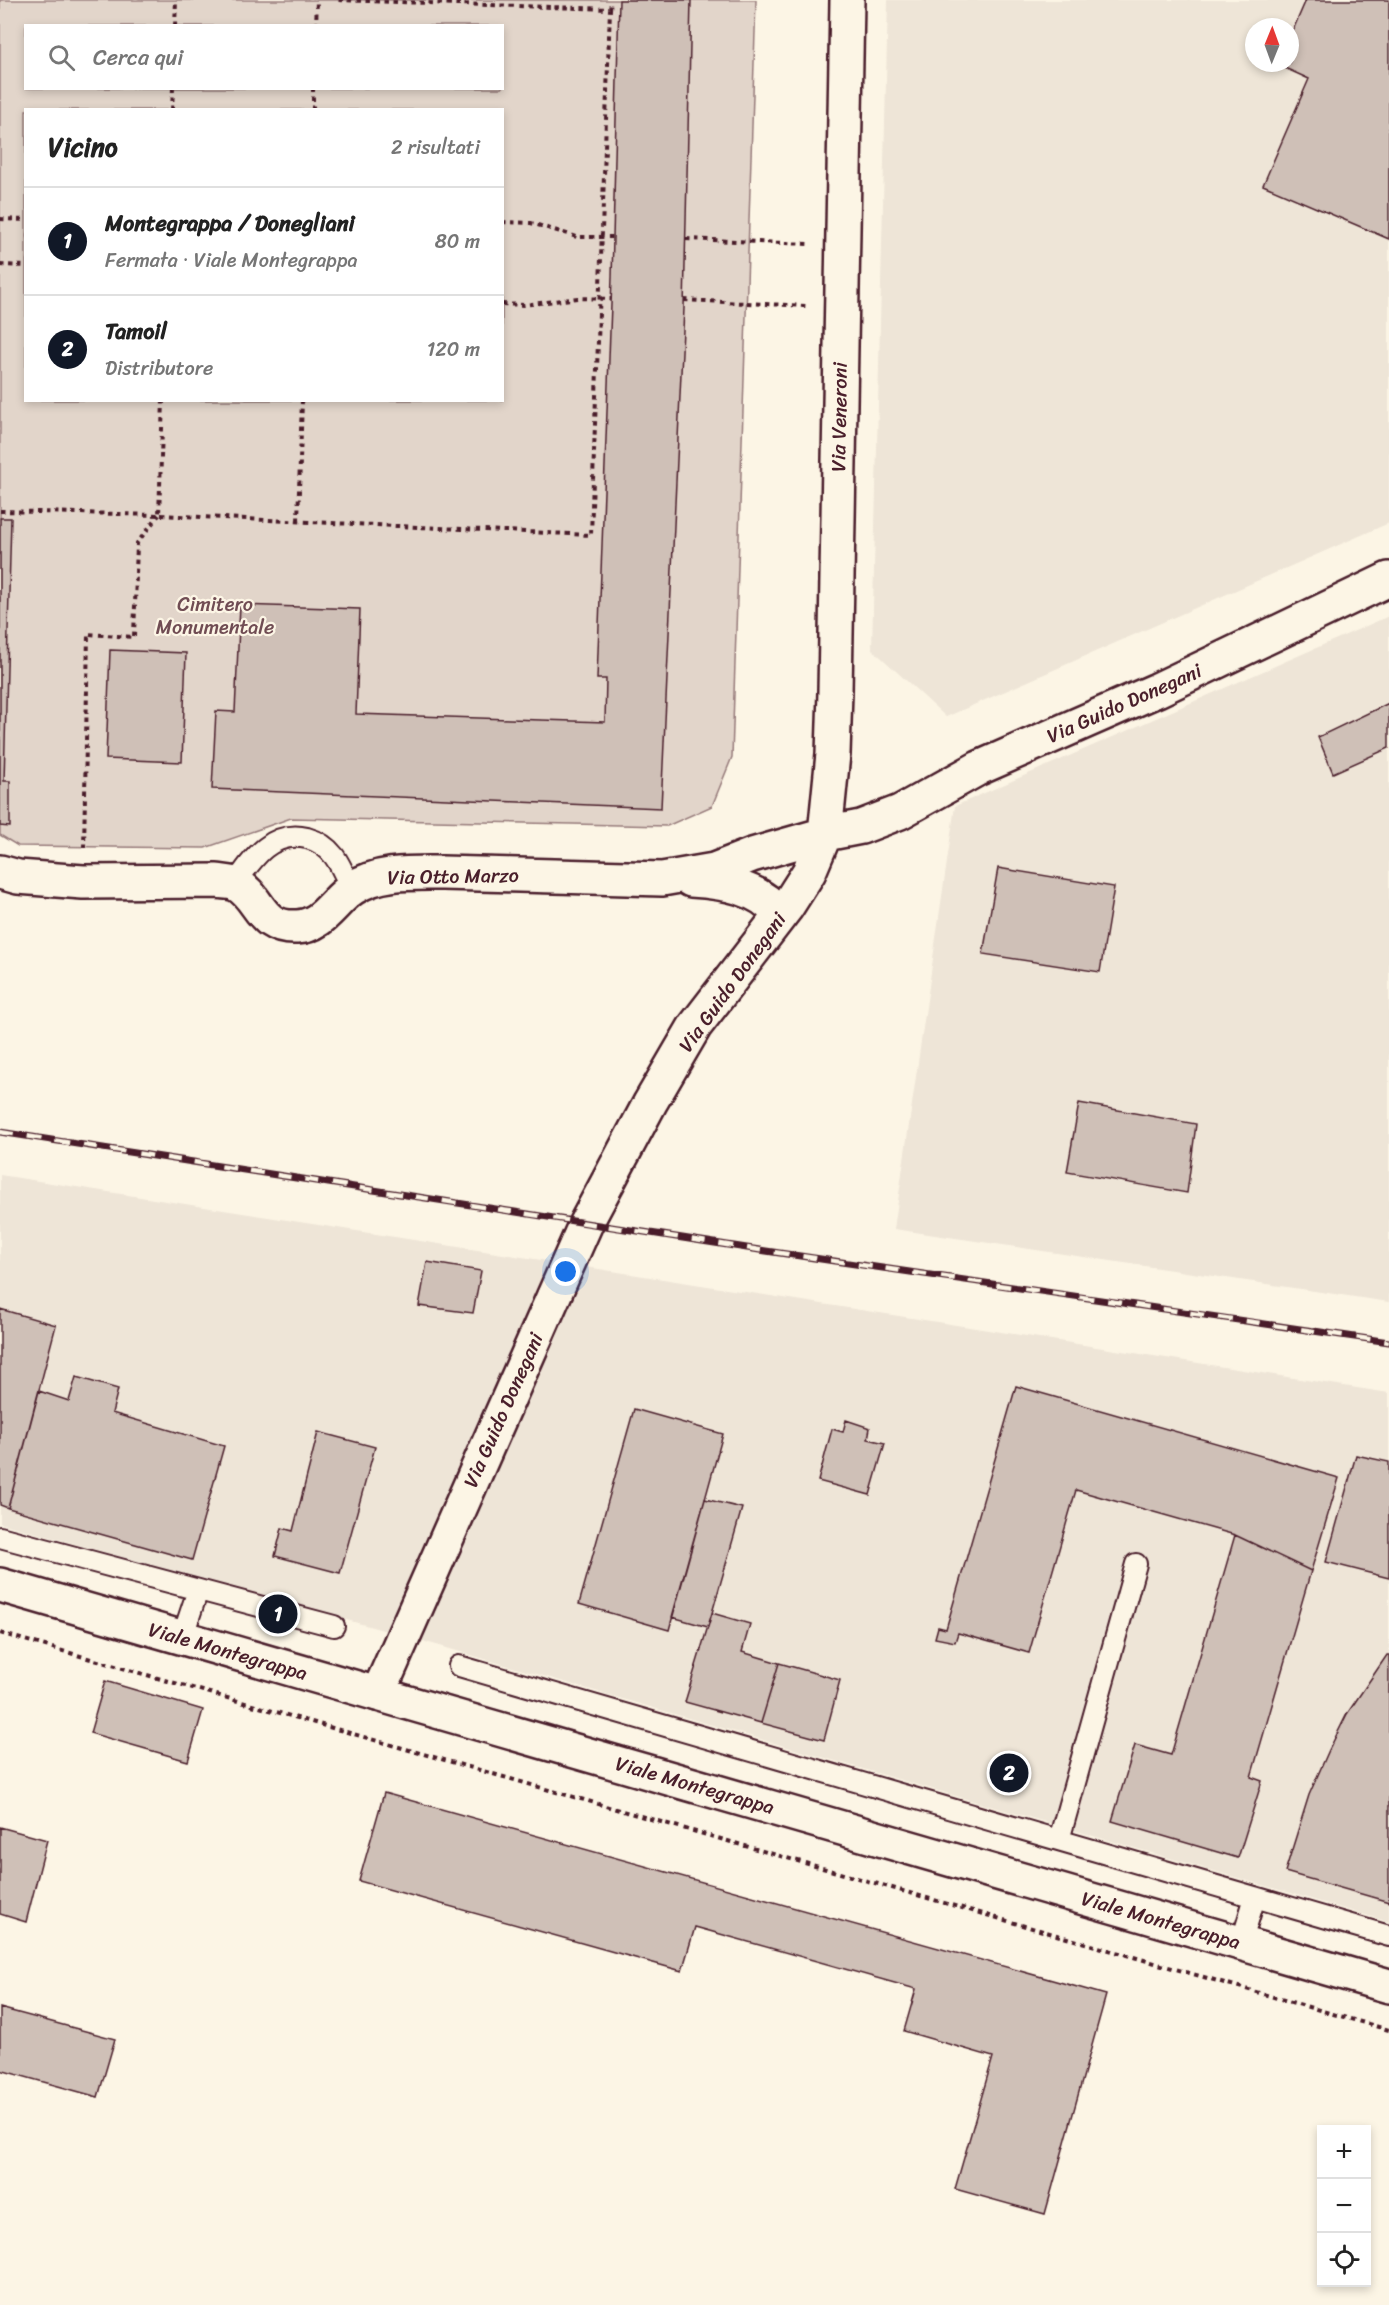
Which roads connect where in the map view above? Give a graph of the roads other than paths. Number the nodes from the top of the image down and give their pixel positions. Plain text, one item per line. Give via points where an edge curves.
1 (847, 0) edge
2 (1389, 579) edge
3 (825, 834) junction
4 (0, 872) edge
5 (662, 879) junction
6 (235, 884) junction
7 (351, 889) junction
8 (780, 915) junction
9 (0, 1537) edge
10 (1136, 1564) dead end
11 (0, 1585) edge
12 (198, 1590) junction
13 (334, 1626) dead end
14 (182, 1638) junction
15 (459, 1666) dead end
16 (378, 1694) junction
17 (1059, 1840) junction
18 (1255, 1897) junction
19 (1389, 1935) edge
20 (1241, 1944) junction
21 (1389, 1986) edge

1 - 3 street, Via Veneroni via 834,733
2 - 3 street, Via Guido Donegani via 1157,690 979,768 900,812 861,827
3 - 5 street, Via Otto Marzo via 714,870
3 - 8 street, Via Guido Donegani via 809,872
4 - 6 street via 83,882
5 - 7 street, Via Otto Marzo via 407,873 378,877
5 - 8 street via 740,887 775,907
6 - 7 street, Via Otto Marzo via 264,916 284,926 298,927 320,919
6 - 7 lane via 268,844 301,837 315,840 335,857
8 - 16 street, Via Guido Donegani via 695,1026 586,1223
9 - 12 lane
10 - 17 lane
11 - 14 street, Viale Montegrappa
12 - 13 lane
12 - 14 lane
14 - 16 street, Viale Montegrappa
15 - 17 lane
16 - 20 street, Viale Montegrappa
17 - 18 lane
18 - 19 lane
18 - 20 lane
20 - 21 street, Viale Montegrappa

